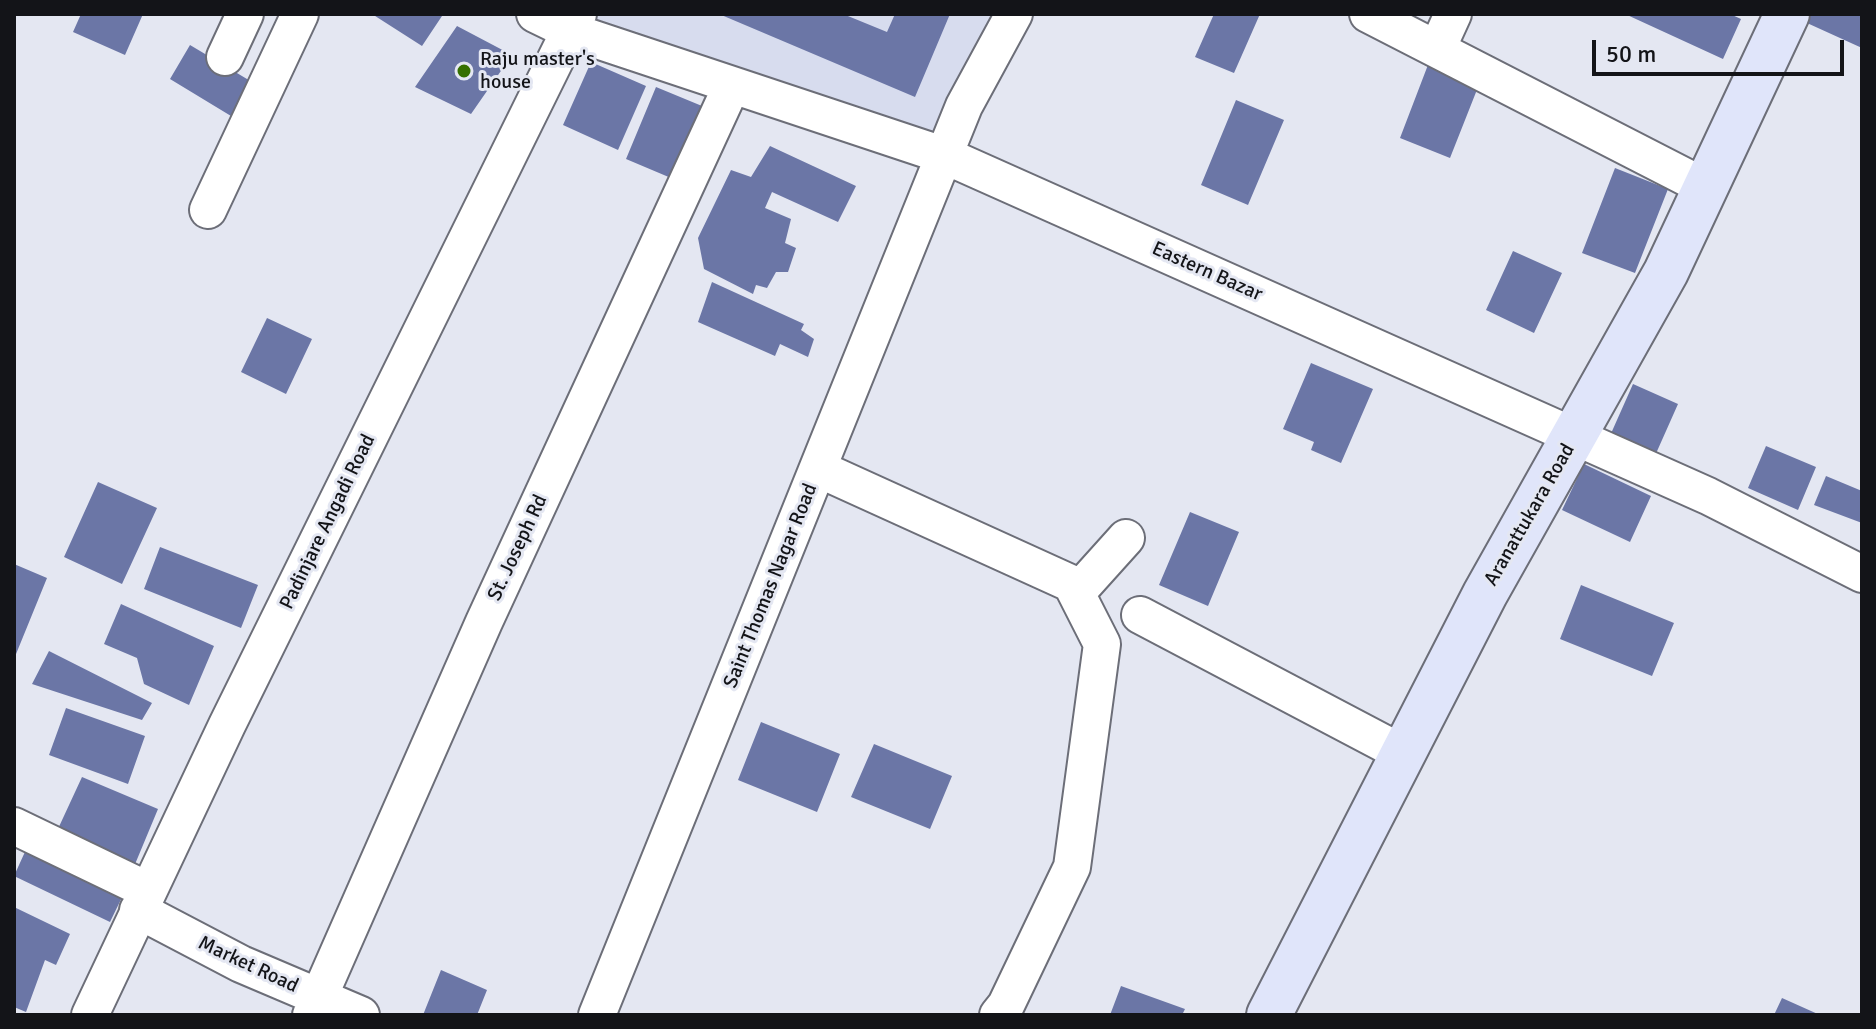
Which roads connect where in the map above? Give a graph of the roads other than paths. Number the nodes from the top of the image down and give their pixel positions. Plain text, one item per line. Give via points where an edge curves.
1 (245, 14) edge
2 (300, 14) edge
3 (535, 14) edge
4 (1014, 14) edge
5 (1368, 14) edge
6 (1453, 14) edge
7 (1787, 14) edge
8 (574, 23) edge
9 (1437, 49) junction
10 (225, 57) dead end
11 (732, 85) junction
12 (946, 156) junction
13 (1705, 187) junction
14 (208, 210) dead end
15 (1576, 436) junction
16 (819, 469) junction
17 (1126, 538) dead end
18 (1862, 574) edge
19 (1072, 585) junction
20 (1140, 615) dead end
21 (1402, 753) junction
22 (14, 826) edge
23 (142, 900) junction
24 (315, 1006) edge
25 (90, 1015) edge
26 (361, 1015) edge
27 (597, 1015) edge
28 (998, 1015) edge
29 (1269, 1015) edge

1 - 10 street
2 - 14 street
3 - 8 street, Eastern Bazar
4 - 12 street, Saint Thomas Nagar Road via 964,106
5 - 9 street
6 - 9 street
7 - 13 main road, Aranattukara Road
8 - 11 street, Eastern Bazar
8 - 23 street, Padinjare Angadi Road
9 - 13 street
11 - 12 street, Eastern Bazar
11 - 24 street, St. Joseph Rd via 484,622
12 - 15 street, Eastern Bazar
12 - 16 street, Saint Thomas Nagar Road
13 - 15 main road, Aranattukara Road via 1666,272
15 - 18 street, Eastern Bazar
15 - 21 main road, Aranattukara Road
16 - 19 street
16 - 27 street, Saint Thomas Nagar Road
17 - 19 street via 1081,588
19 - 28 street via 1102,644 1072,867
20 - 21 street
21 - 29 main road, Aranattukara Road
22 - 23 street, Market Road
23 - 24 street, Market Road
23 - 25 street, Padinjare Angadi Road
24 - 26 street, Market Road

